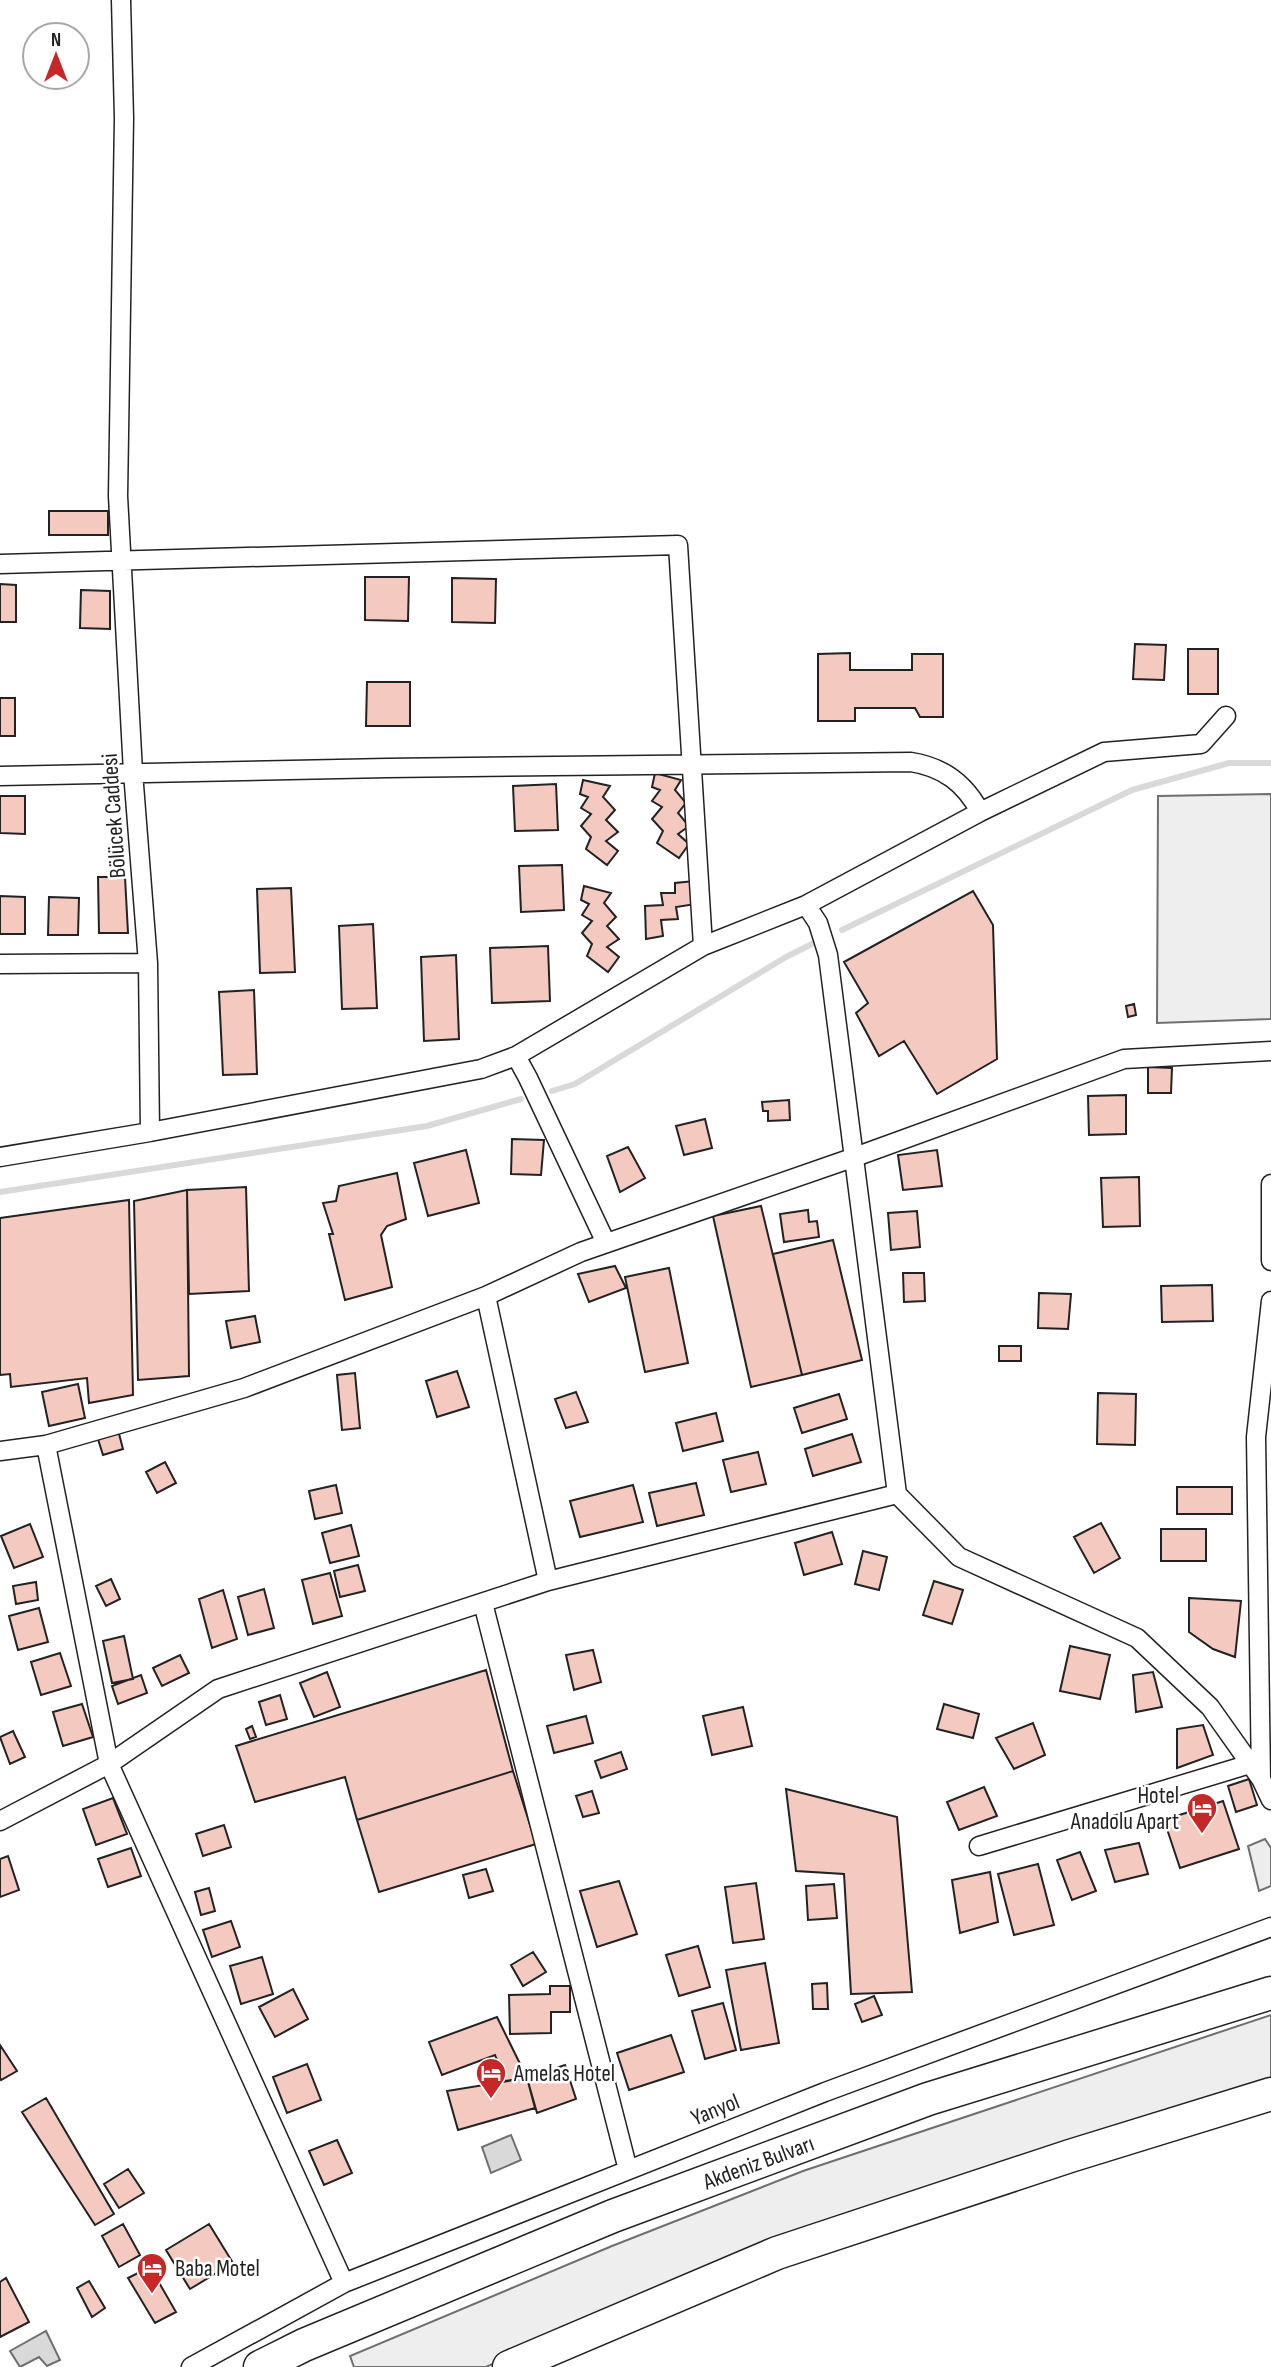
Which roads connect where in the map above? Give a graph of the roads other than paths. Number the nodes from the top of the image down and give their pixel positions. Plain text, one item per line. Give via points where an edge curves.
1 (121, 0) edge
2 (122, 562) junction
3 (0, 564) edge
4 (1226, 716) dead end
5 (690, 764) junction
6 (133, 772) junction
7 (0, 776) edge
8 (980, 812) junction
9 (806, 905) junction
10 (703, 946) junction
11 (0, 964) edge
12 (148, 964) junction
13 (1271, 1051) edge
14 (516, 1056) junction
15 (150, 1132) junction
16 (0, 1157) edge
17 (855, 1157) junction
18 (1271, 1184) edge
19 (606, 1243) junction
20 (1271, 1261) edge
21 (486, 1296) junction
22 (1271, 1301) edge
23 (46, 1445) junction
24 (0, 1451) edge
25 (897, 1494) junction
26 (548, 1581) junction
27 (483, 1603) junction
28 (109, 1764) junction
29 (1256, 1772) junction
30 (1271, 1800) edge
31 (0, 1821) edge
32 (979, 1846) dead end
33 (1271, 1927) edge
34 (1271, 1993) edge
35 (1271, 2094) edge
36 (628, 2170) junction
37 (344, 2283) junction
38 (191, 2367) edge
39 (260, 2367) edge
40 (509, 2367) edge

1 - 2 street, Bölücek Caddesi via 124,118 118,496
2 - 3 street
2 - 5 street via 678,545
2 - 6 street, Bölücek Caddesi
4 - 8 street via 1201,744 1104,752
5 - 6 street
5 - 8 street via 911,762 948,774
5 - 10 street
6 - 7 street
6 - 12 street, Bölücek Caddesi
8 - 9 street
9 - 10 street
9 - 17 street via 818,923 828,955
10 - 14 street
11 - 12 street
12 - 15 street, Bölücek Caddesi
13 - 17 street via 1124,1059
14 - 15 street via 450,1076
14 - 19 street
15 - 16 street
17 - 19 street
17 - 25 street
18 - 20 street
19 - 21 street
21 - 23 street via 244,1388
21 - 26 street
22 - 29 street via 1256,1437
23 - 24 street
23 - 28 street
25 - 26 street
25 - 29 street via 958,1557 1137,1638 1210,1707
26 - 27 street
27 - 28 street via 218,1689
27 - 36 street
28 - 31 street
28 - 37 street
29 - 30 street
29 - 32 street
33 - 36 street, Yanyol
34 - 39 highway, Akdeniz Bulvarı via 928,2099 613,2216
35 - 40 highway via 777,2253
36 - 37 street, Yanyol
37 - 38 street, Yanyol

